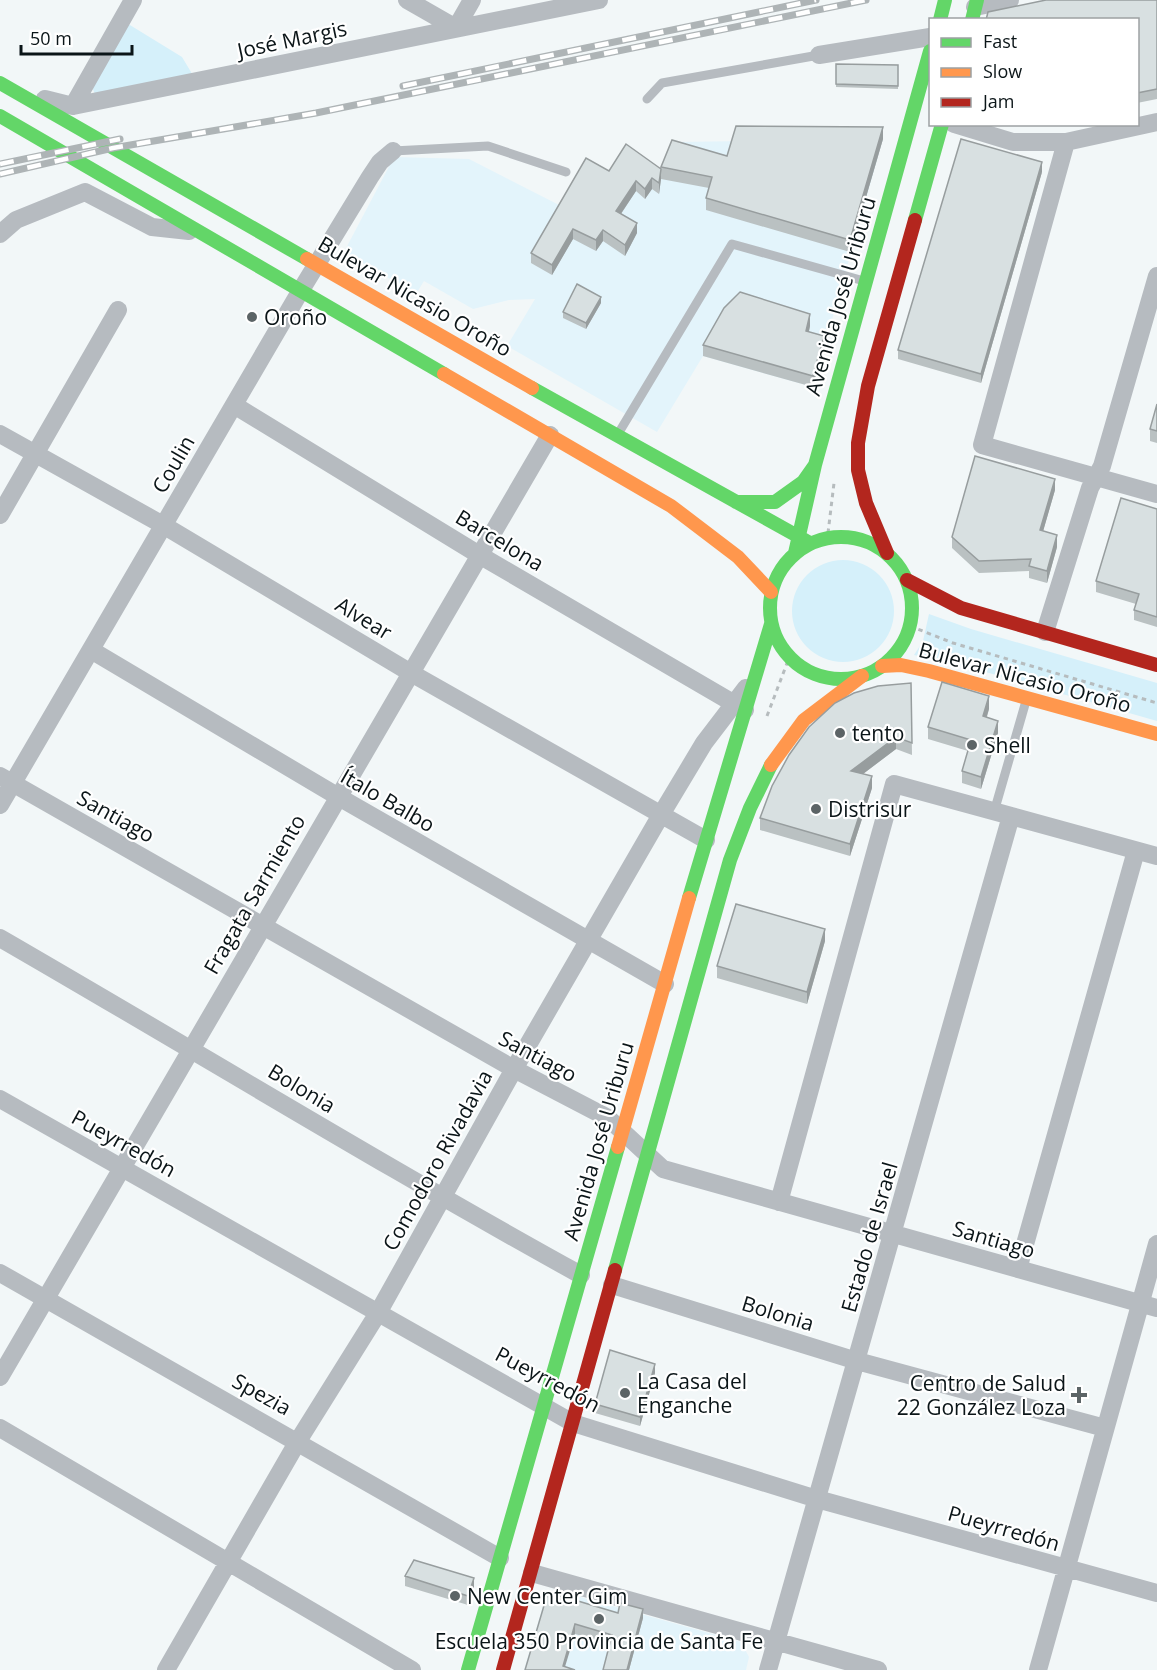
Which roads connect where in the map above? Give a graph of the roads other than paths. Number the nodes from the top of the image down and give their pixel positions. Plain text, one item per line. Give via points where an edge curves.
1 (133, 0) edge
2 (407, 0) edge
3 (472, 0) edge
4 (599, 0) edge
5 (945, 0) edge
6 (1010, 0) edge
7 (975, 9) edge
8 (940, 18) edge
9 (456, 28) junction
10 (929, 37) edge
11 (819, 55) joint
12 (929, 59) edge
13 (0, 74) edge
14 (0, 82) edge
15 (647, 99) dead end
16 (73, 106) junction
17 (922, 115) edge
18 (0, 116) edge
19 (1157, 122) edge
20 (941, 126) edge
21 (961, 126) edge
22 (1139, 126) edge
23 (1139, 126) edge
24 (1066, 142) junction
25 (393, 151) joint
26 (566, 172) dead end
27 (202, 233) junction
28 (0, 234) edge
29 (317, 264) junction
30 (1157, 276) edge
31 (866, 282) junction
32 (301, 290) junction
33 (118, 310) dead end
34 (234, 405) junction
35 (0, 434) edge
36 (550, 435) junction
37 (616, 436) junction
38 (35, 454) junction
39 (815, 465) junction
40 (1096, 477) junction
41 (1157, 494) edge
42 (733, 502) junction
43 (0, 515) edge
44 (163, 525) junction
45 (804, 540) junction
46 (887, 553) junction
47 (481, 556) junction
48 (907, 580) junction
49 (771, 592) junction
50 (771, 624) junction
51 (1045, 632) junction
52 (91, 650) junction
53 (1157, 665) edge
54 (882, 666) junction
55 (411, 673) junction
56 (862, 676) junction
57 (754, 677) joint
58 (1028, 696) junction
59 (740, 707) junction
60 (1157, 734) edge
61 (6, 779) edge
62 (337, 796) junction
63 (0, 805) edge
64 (662, 813) junction
65 (1003, 814) junction
66 (706, 840) junction
67 (1137, 850) junction
68 (1157, 856) edge
69 (262, 924) junction
70 (0, 938) edge
71 (589, 942) junction
72 (665, 984) junction
73 (191, 1048) junction
74 (514, 1069) junction
75 (0, 1099) edge
76 (622, 1132) junction
77 (648, 1155) junction
78 (121, 1168) junction
79 (443, 1199) junction
80 (779, 1202) junction
81 (893, 1234) junction
82 (1157, 1244) edge
83 (1018, 1269) junction
84 (0, 1273) edge
85 (581, 1275) junction
86 (612, 1285) junction
87 (44, 1298) junction
88 (1149, 1305) edge
89 (378, 1313) junction
90 (857, 1361) junction
91 (0, 1377) edge
92 (544, 1404) junction
93 (573, 1423) junction
94 (0, 1428) edge
95 (1105, 1428) junction
96 (298, 1441) junction
97 (817, 1499) junction
98 (500, 1558) junction
99 (228, 1562) junction
100 (1067, 1568) junction
101 (531, 1573) junction
102 (1157, 1593) edge
103 (776, 1642) junction
104 (166, 1670) edge
105 (412, 1670) edge
106 (468, 1670) edge
107 (503, 1670) edge
108 (768, 1670) edge
109 (878, 1670) edge
110 (1038, 1670) edge

1 - 16 street
2 - 9 street
3 - 9 street
4 - 9 street, José Margis
5 - 8 main road
6 - 7 street
9 - 16 street, José Margis
10 - 11 street
11 - 15 lane via 662,83
12 - 17 main road, Avenida José Uriburu
13 - 16 street, José Margis via 52,103
14 - 29 main road, Bulevar Nicasio Oroño
17 - 31 main road, Avenida José Uriburu
18 - 27 main road
19 - 22 street
20 - 46 main road via 868,386 859,435 858,470 866,503
21 - 24 street via 1013,141
23 - 24 street
24 - 40 street via 982,445
25 - 26 lane via 488,146
25 - 29 street, Coulin via 380,162
27 - 28 street via 152,227 85,192 16,220
27 - 32 main road
29 - 32 street, Coulin
29 - 37 main road, Bulevar Nicasio Oroño
30 - 40 street
31 - 37 lane via 732,244
31 - 39 main road, Avenida José Uriburu
32 - 34 street, Coulin
32 - 36 main road
33 - 38 street
34 - 44 street, Coulin
34 - 47 street, Barcelona
35 - 38 street, Alvear
36 - 47 street, Fragata Sarmiento
36 - 49 main road via 671,506 738,557
37 - 42 main road, Bulevar Nicasio Oroño
38 - 43 street
38 - 44 street, Alvear
39 - 42 main road via 803,482 775,502
39 - 45 main road, Avenida José Uriburu
40 - 41 street
40 - 51 street
42 - 45 main road, Bulevar Nicasio Oroño
44 - 52 street, Coulin
44 - 55 street, Alvear
45 - 46 main road via 859,539
45 - 49 main road, Avenida José Uriburu via 783,567
46 - 48 main road
47 - 55 street, Fragata Sarmiento
47 - 59 street, Barcelona
48 - 51 main road via 961,608
48 - 54 main road via 912,603 910,626 900,649
49 - 50 main road
50 - 56 main road via 789,657 811,673 836,679
50 - 57 main road
51 - 53 main road
52 - 61 street, Coulin
52 - 62 street, Ítalo Balbo
54 - 56 main road
54 - 58 main road, Bulevar Nicasio Oroño via 928,670
55 - 62 street, Fragata Sarmiento
55 - 64 street, Alvear
56 - 77 main road via 796,728 756,792 730,860
57 - 59 street, Comodoro Rivadavia
58 - 60 main road, Bulevar Nicasio Oroño
58 - 65 lane, Estado de Israel
59 - 64 street, Comodoro Rivadavia via 704,742
59 - 66 main road, Avenida José Uriburu
61 - 63 street, Coulin
61 - 69 street, Santiago
62 - 69 street, Fragata Sarmiento
62 - 71 street, Ítalo Balbo
64 - 66 street, Alvear
64 - 71 street, Comodoro Rivadavia
65 - 67 street
65 - 80 street via 894,784
65 - 81 street, Estado de Israel
66 - 72 main road, Avenida José Uriburu
67 - 68 street
67 - 83 street
69 - 73 street, Fragata Sarmiento
69 - 74 street, Santiago
70 - 73 street, Bolonia
71 - 72 street, Ítalo Balbo
71 - 74 street, Comodoro Rivadavia
72 - 76 main road, Avenida José Uriburu
73 - 78 street, Fragata Sarmiento
73 - 79 street, Bolonia
74 - 76 street, Santiago via 608,1118
74 - 79 street, Comodoro Rivadavia
75 - 78 street, Pueyrredón
76 - 77 street, Santiago
76 - 85 main road, Avenida José Uriburu
77 - 80 street, Santiago via 663,1169
77 - 86 main road
78 - 87 street, Fragata Sarmiento
78 - 89 street, Pueyrredón
79 - 85 street, Bolonia
79 - 89 street, Comodoro Rivadavia
80 - 81 street, Santiago
81 - 83 street, Santiago
81 - 90 street, Estado de Israel
82 - 88 street
83 - 88 street, Santiago
84 - 87 street, Spezia
85 - 92 main road, Avenida José Uriburu
86 - 90 street, Bolonia
86 - 93 main road
87 - 91 street, Fragata Sarmiento
87 - 96 street, Spezia
88 - 95 street
89 - 92 street, Pueyrredón
89 - 96 street, Comodoro Rivadavia
90 - 95 street, Bolonia
90 - 97 street, Estado de Israel
92 - 93 street, Pueyrredón
92 - 98 main road, Avenida José Uriburu
93 - 97 street, Pueyrredón
93 - 101 main road
94 - 99 street
95 - 100 street
96 - 98 street, Spezia
96 - 99 street, Comodoro Rivadavia
97 - 100 street, Pueyrredón
97 - 103 street, Estado de Israel
98 - 106 main road, Avenida José Uriburu
99 - 104 street, Comodoro Rivadavia
99 - 105 street
100 - 102 street, Pueyrredón
100 - 110 street
101 - 103 street
101 - 107 main road
103 - 108 street, Estado de Israel
103 - 109 street

